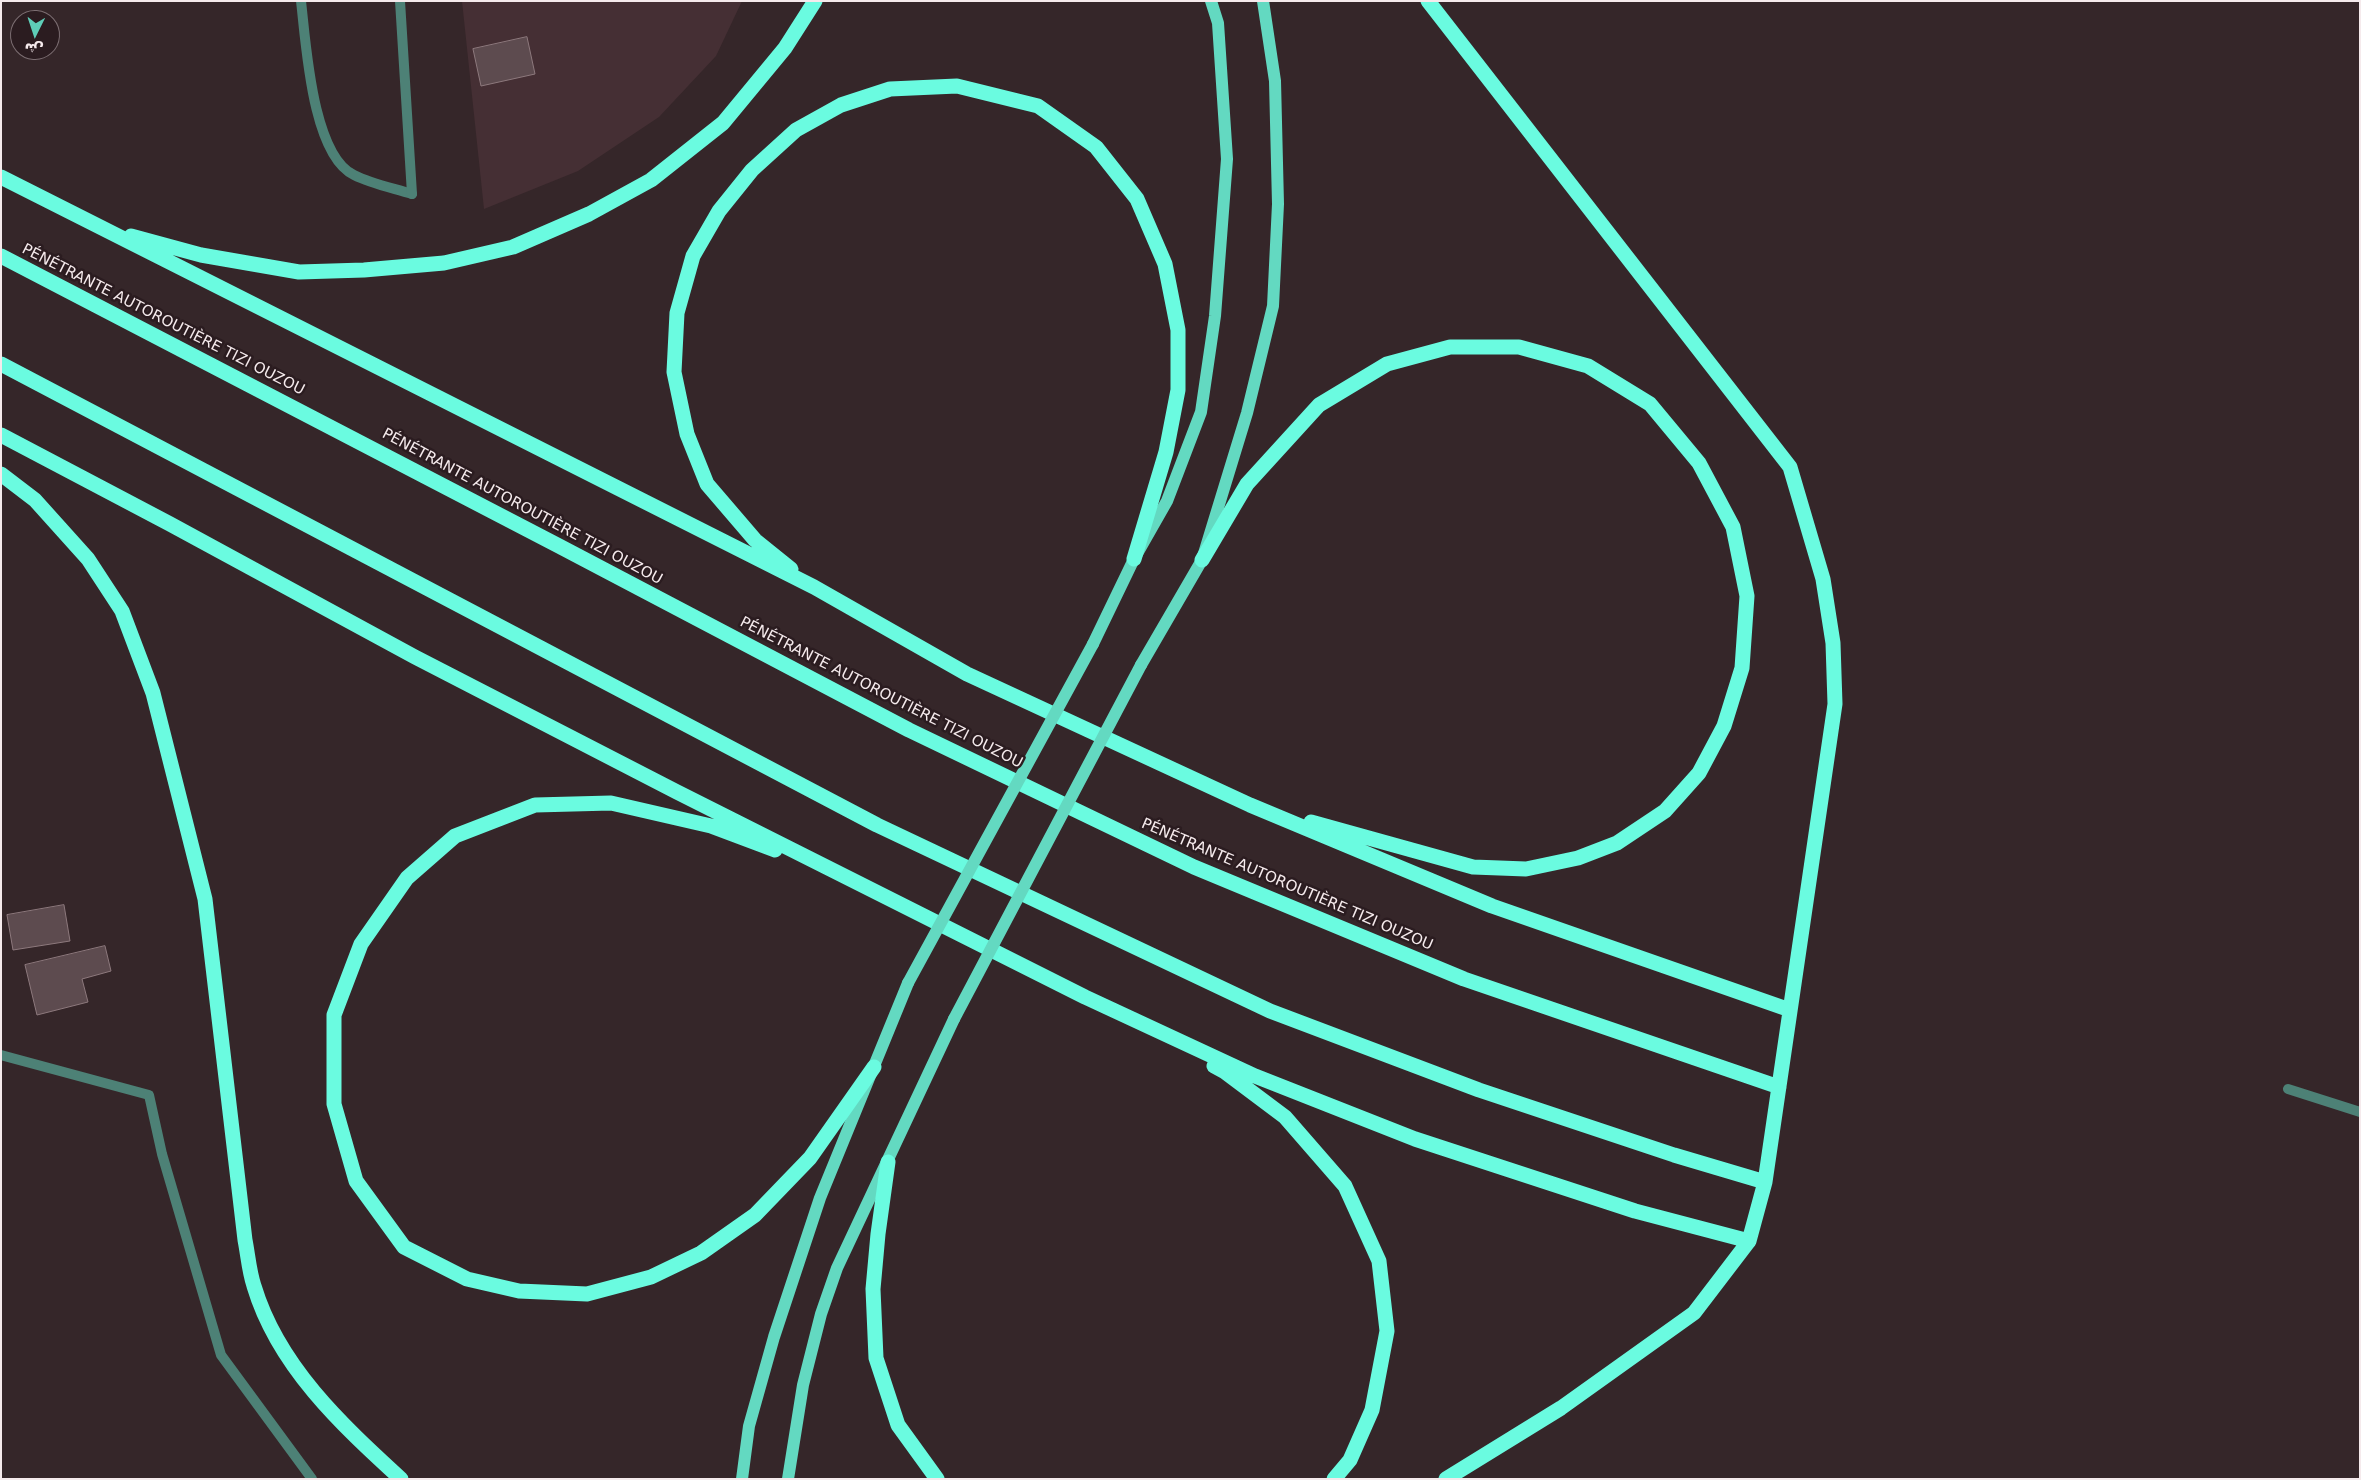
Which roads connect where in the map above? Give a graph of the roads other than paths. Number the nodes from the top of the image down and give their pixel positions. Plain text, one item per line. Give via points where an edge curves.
1 (301, 1) edge
2 (400, 1) edge
3 (815, 1) edge
4 (1211, 1) edge
5 (1263, 1) edge
6 (1428, 1) edge
7 (1, 177) edge
8 (100, 228) junction
9 (1, 256) edge
10 (1, 364) edge
11 (1, 435) edge
12 (1, 474) edge
13 (1134, 559) junction
14 (1202, 560) junction
15 (814, 587) junction
16 (1250, 805) junction
17 (862, 884) junction
18 (1085, 997) junction
19 (1790, 1010) junction
20 (1, 1055) edge
21 (874, 1067) junction
22 (1779, 1086) junction
23 (2288, 1089) dead end
24 (2360, 1112) edge
25 (888, 1162) junction
26 (1765, 1182) junction
27 (1749, 1241) junction
28 (312, 1479) edge
29 (401, 1479) edge
30 (742, 1479) edge
31 (788, 1479) edge
32 (937, 1479) edge
33 (1334, 1479) edge
34 (1446, 1479) edge

1 - 2 street via 310,82 326,142 338,162 353,175 412,194
3 - 8 highway via 785,48 723,122 651,180 588,214 513,247 444,262 299,272 202,255
4 - 13 main road via 1218,23 1227,159 1215,316 1201,412 1167,501
5 - 14 main road via 1275,81 1278,204 1273,306 1247,413
6 - 19 highway via 1790,467 1823,579 1833,643 1835,704
7 - 8 highway
8 - 15 highway
9 - 22 highway, PÉNÉTRANTE AUTOROUTIÈRE TIZI OUZOU via 909,730 1194,868 1464,979
10 - 26 highway via 877,825 1270,1011 1480,1090
11 - 17 highway via 415,658
12 - 29 highway via 35,500 88,559 122,611 153,692 205,899 244,1230 254,1286 278,1343 314,1393 363,1445
13 - 15 highway via 1166,452 1178,390 1178,330 1165,264 1137,199 1096,147 1038,106 957,86 890,89 841,105 796,130 752,170 719,211 693,256 677,313 674,372 686,434 707,484 755,540
13 - 21 main road, bridge via 1093,644 908,983
14 - 16 highway via 1247,484 1319,405 1387,364 1450,347 1518,347 1588,366 1650,404 1699,463 1733,527 1747,596 1742,668 1724,726 1699,773 1665,811 1617,843 1578,858 1526,869 1473,867
14 - 25 main road, bridge via 1141,665 954,1019
15 - 16 highway via 967,674
16 - 19 highway via 1492,906
17 - 18 highway
17 - 21 highway via 711,826 611,803 535,805 455,836 407,878 361,944 334,1015 334,1104 356,1180 404,1247 467,1279 518,1291 587,1294 651,1277 701,1253 755,1215 810,1158
18 - 27 highway via 1255,1076 1415,1138 1635,1211
18 - 33 highway via 1225,1072 1285,1117 1345,1186 1379,1261 1387,1331 1372,1410 1350,1460
19 - 22 highway
20 - 28 street via 149,1095 162,1154 221,1355
21 - 30 main road via 820,1198 774,1337 749,1426
22 - 26 highway
23 - 24 street
25 - 31 main road via 837,1268 820,1314 803,1385
25 - 32 highway via 873,1290 876,1358 898,1425
26 - 27 highway
27 - 34 highway via 1694,1313 1562,1408

